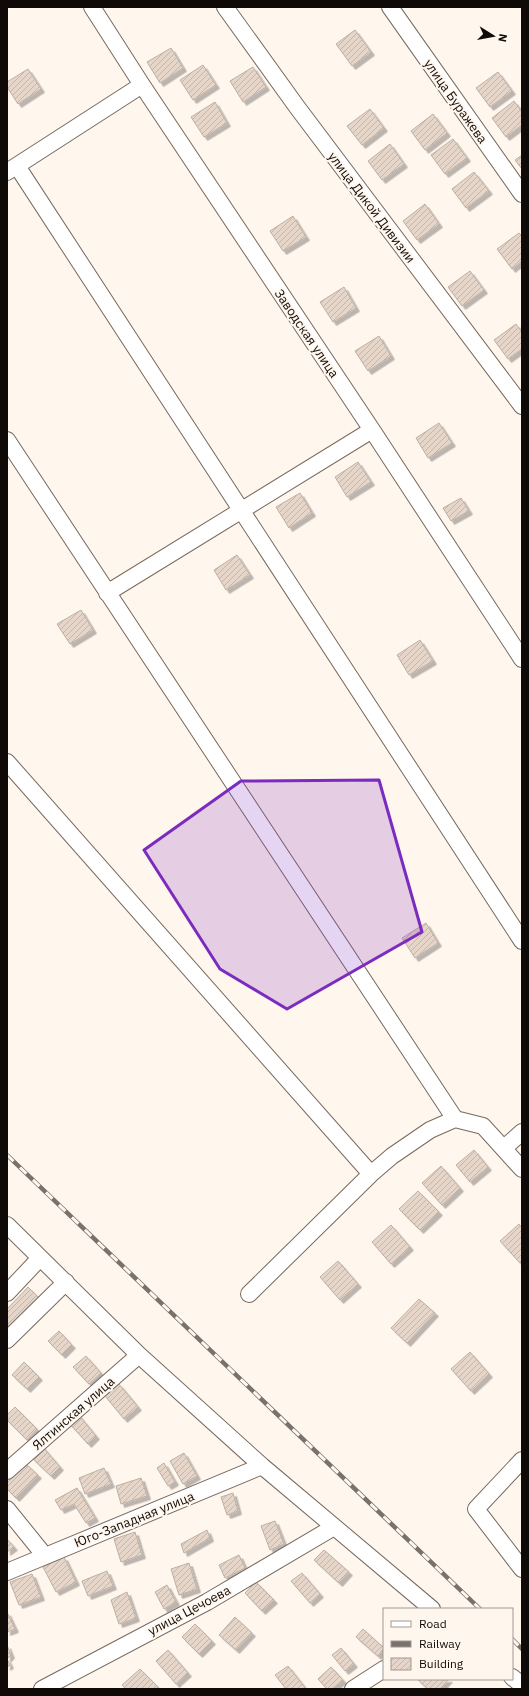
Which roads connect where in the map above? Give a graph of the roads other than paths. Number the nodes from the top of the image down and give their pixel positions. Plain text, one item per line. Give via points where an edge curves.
1 (92, 7) edge
2 (225, 7) edge
3 (390, 7) edge
4 (142, 85) junction
5 (12, 169) edge
6 (522, 194) edge
7 (522, 406) edge
8 (372, 430) junction
9 (7, 440) edge
10 (241, 511) junction
11 (107, 593) junction
12 (522, 659) edge
13 (7, 762) edge
14 (522, 942) edge
15 (455, 1119) junction
16 (522, 1132) edge
17 (504, 1148) junction
18 (522, 1169) edge
19 (371, 1174) junction
20 (7, 1226) edge
21 (40, 1258) junction
22 (66, 1282) junction
23 (7, 1293) edge
24 (249, 1294) dead end
25 (7, 1340) edge
26 (139, 1355) junction
27 (522, 1460) edge
28 (262, 1466) junction
29 (7, 1471) edge
30 (7, 1509) edge
31 (334, 1527) junction
32 (46, 1556) junction
33 (522, 1569) edge
34 (7, 1572) edge
35 (431, 1608) edge
36 (383, 1670) edge
37 (513, 1678) edge
38 (522, 1685) edge
39 (42, 1689) edge
40 (353, 1689) edge

1 - 4 street, Заводская улица
2 - 7 street, улица Дикой Дивизии
3 - 6 street, улица Буражева
4 - 5 street
4 - 8 street, Заводская улица
5 - 10 street
8 - 10 street
8 - 12 street, Заводская улица
9 - 11 street
10 - 11 street
10 - 14 street
11 - 15 street
13 - 19 street
15 - 17 street via 483,1126
15 - 19 street via 430,1130
16 - 17 street
17 - 18 street
19 - 24 street
20 - 21 street
21 - 22 street
21 - 23 street
22 - 25 street
22 - 26 street
26 - 28 street
26 - 29 street, Ялтинская улица
27 - 33 street via 476,1509
28 - 31 street
28 - 32 street, Юго-Западная улица
30 - 32 street
31 - 35 street
31 - 39 street, улица Цечоева via 207,1602
32 - 34 street, Юго-Западная улица
36 - 40 street
37 - 38 street

